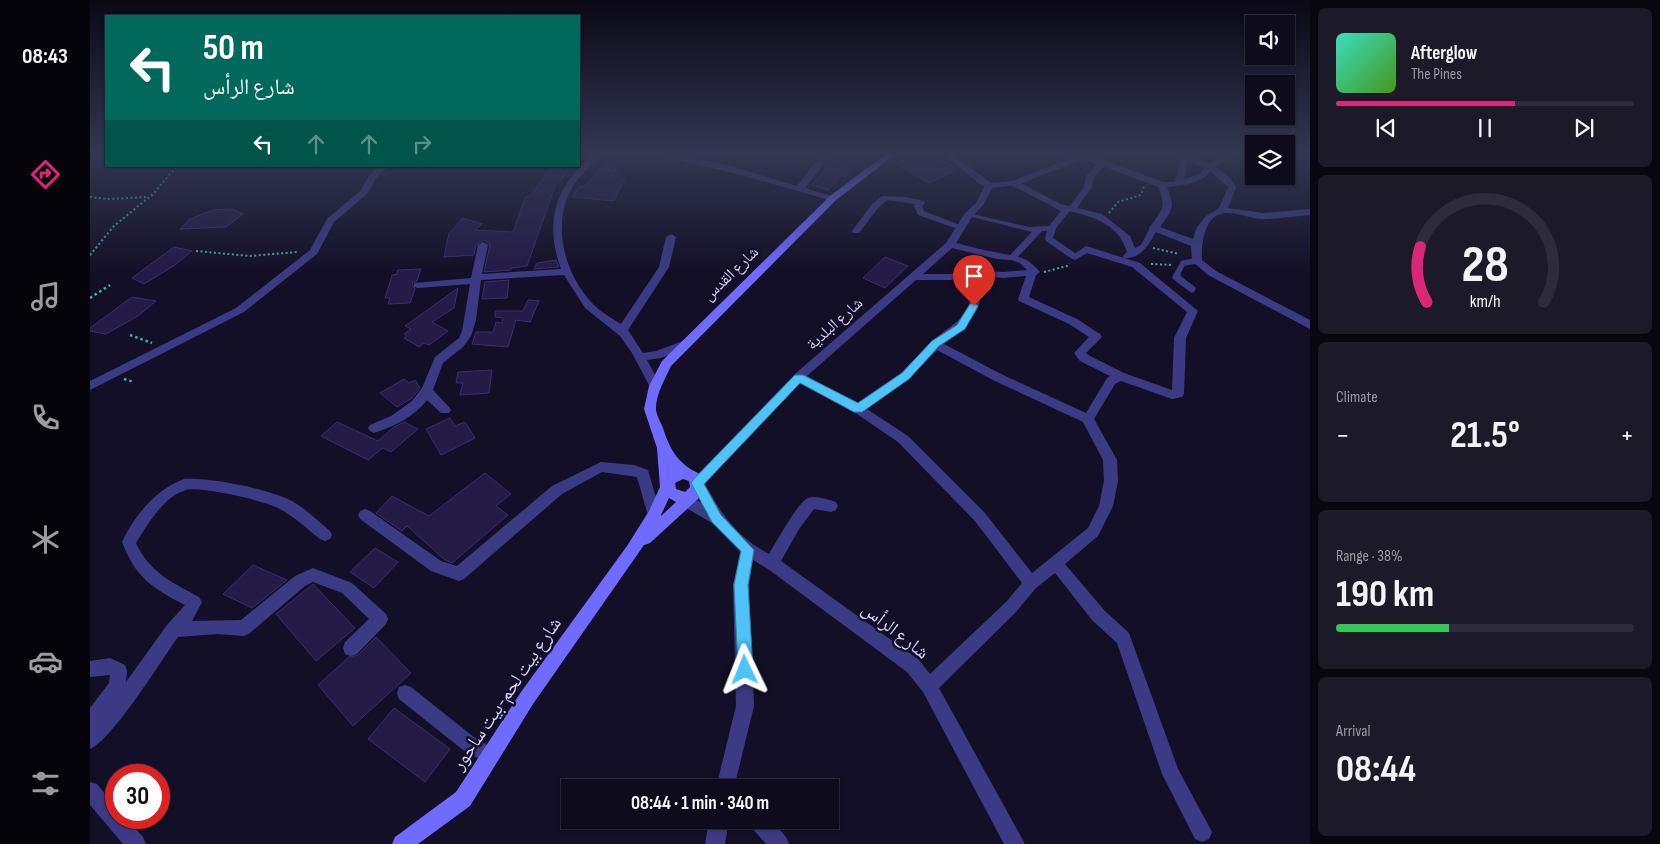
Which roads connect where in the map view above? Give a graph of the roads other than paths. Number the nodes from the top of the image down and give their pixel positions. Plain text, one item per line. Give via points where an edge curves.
1 (362, 193) edge
2 (565, 193) edge
3 (818, 193) edge
4 (839, 193) edge
5 (985, 193) edge
6 (1036, 193) edge
7 (1083, 193) edge
8 (1166, 193) edge
9 (1229, 193) edge
10 (833, 198) junction
11 (1062, 206) junction
12 (1073, 208) junction
13 (1222, 210) junction
14 (1310, 212) edge
15 (968, 215) junction
16 (960, 227) junction
17 (1052, 228) junction
18 (1154, 228) junction
19 (1040, 229) junction
20 (856, 231) dead end
21 (671, 237) dead end
22 (1197, 240) junction
23 (483, 245) dead end
24 (950, 245) junction
25 (1127, 256) junction
26 (1014, 257) junction
27 (1075, 257) joint
28 (1197, 261) junction
29 (566, 272) junction
30 (1034, 272) junction
31 (975, 274) junction
32 (915, 277) junction
33 (475, 279) junction
34 (418, 284) dead end
35 (1192, 289) dead end
36 (1310, 325) edge
37 (622, 331) junction
38 (683, 344) junction
39 (936, 344) junction
40 (641, 357) junction
41 (1120, 376) junction
42 (799, 377) junction
43 (90, 386) edge
44 (655, 386) junction
45 (427, 392) junction
46 (858, 409) junction
47 (445, 410) dead end
48 (1088, 420) junction
49 (374, 428) dead end
50 (663, 448) junction
51 (684, 473) junction
52 (667, 487) junction
53 (690, 494) junction
54 (831, 506) dead end
55 (364, 515) dead end
56 (654, 515) junction
57 (716, 519) junction
58 (325, 535) dead end
59 (748, 550) junction
60 (632, 551) junction
61 (1054, 562) junction
62 (772, 563) junction
63 (1031, 583) junction
64 (173, 630) junction
65 (351, 648) dead end
66 (90, 668) edge
67 (928, 686) junction
68 (405, 693) dead end
69 (90, 722) edge
70 (90, 740) edge
71 (490, 756) junction
72 (727, 779) edge
73 (90, 791) edge
74 (718, 829) edge
75 (766, 829) edge
76 (1202, 832) dead end
77 (136, 844) edge
78 (402, 844) edge
79 (715, 844) edge
80 (779, 844) edge
81 (1015, 844) edge

1 - 43 street via 330,221 314,252 240,310
2 - 29 street via 557,226 559,251
3 - 10 street
4 - 10 main road, شارع القدس
5 - 15 street, شارع البلدية
6 - 11 street
7 - 12 street
8 - 18 street via 1168,212
9 - 13 street
10 - 38 main road, شارع القدس
11 - 12 street
11 - 17 street via 1065,213
12 - 25 street via 1099,216 1127,238
13 - 14 street via 1263,216
13 - 22 street via 1209,218
15 - 16 street, شارع البلدية
15 - 19 street via 1020,228
16 - 20 street via 921,213 918,206 921,203 885,198 874,206
16 - 24 street, شارع البلدية
17 - 19 street
17 - 27 street via 1049,239
18 - 22 street
18 - 25 street via 1144,247
19 - 26 street
21 - 37 street via 664,267
22 - 28 street
23 - 33 street
24 - 26 street
24 - 32 street, شارع البلدية
25 - 27 street via 1086,249
25 - 41 street via 1193,311 1180,338 1178,394 1172,395
26 - 30 street
28 - 35 lane via 1188,260 1181,264 1176,277
28 - 36 street via 1212,273
29 - 33 street
29 - 37 street via 590,308
30 - 31 street
30 - 41 street via 1023,299 1092,331 1096,337 1080,353
31 - 32 street
31 - 39 street via 979,291 966,322
32 - 42 street, شارع البلدية
33 - 34 street
33 - 45 street via 468,332 464,340 439,361
37 - 40 street
38 - 40 street via 657,355
38 - 44 main road, شارع القدس via 666,364
39 - 46 street via 905,376
39 - 48 street
40 - 44 street
41 - 48 street via 1111,381
42 - 46 street
42 - 53 street, شارع البلدية
44 - 50 main road, شارع القدس via 650,409
45 - 47 street
45 - 49 street via 404,415
46 - 63 street via 903,439 927,462 980,517
48 - 61 street via 1110,460 1111,481 1106,506 1093,532
50 - 51 main road, شارع القدس via 671,462
50 - 52 main road, شارع القدس
51 - 52 main road via 672,477
51 - 53 main road, شارع القدس via 690,475
52 - 53 main road via 669,492
52 - 56 main road, شارع بيت لحم-بيت ساحور
53 - 57 street, شارع الرأس
53 - 57 street, شارع الرأس
53 - 60 main road, شارع بيت لحم-بيت ساحور
54 - 62 street via 811,503
55 - 56 street via 436,566 459,574 558,490 601,467 643,474
56 - 60 main road, شارع بيت لحم-بيت ساحور
57 - 59 street, شارع الرأس
58 - 64 street via 280,501 255,494 186,484 164,496 148,511 129,542 149,577 194,602 192,611
59 - 62 street, شارع الرأس
59 - 72 street via 741,585 745,706
60 - 71 main road, شارع بيت لحم-بيت ساحور via 527,698
61 - 63 street
61 - 76 street via 1123,638 1171,774
62 - 67 street, شارع الرأس via 913,666
63 - 67 street via 1011,607
64 - 65 street via 206,629 225,624 244,628 300,581 313,575 347,588 380,620
64 - 70 street via 112,717
66 - 69 street via 110,666 119,672 118,686
67 - 81 street, شارع الرأس
68 - 71 street via 469,744
71 - 78 main road, شارع بيت لحم-بيت ساحور via 463,799
73 - 77 street
74 - 79 street
75 - 80 street

